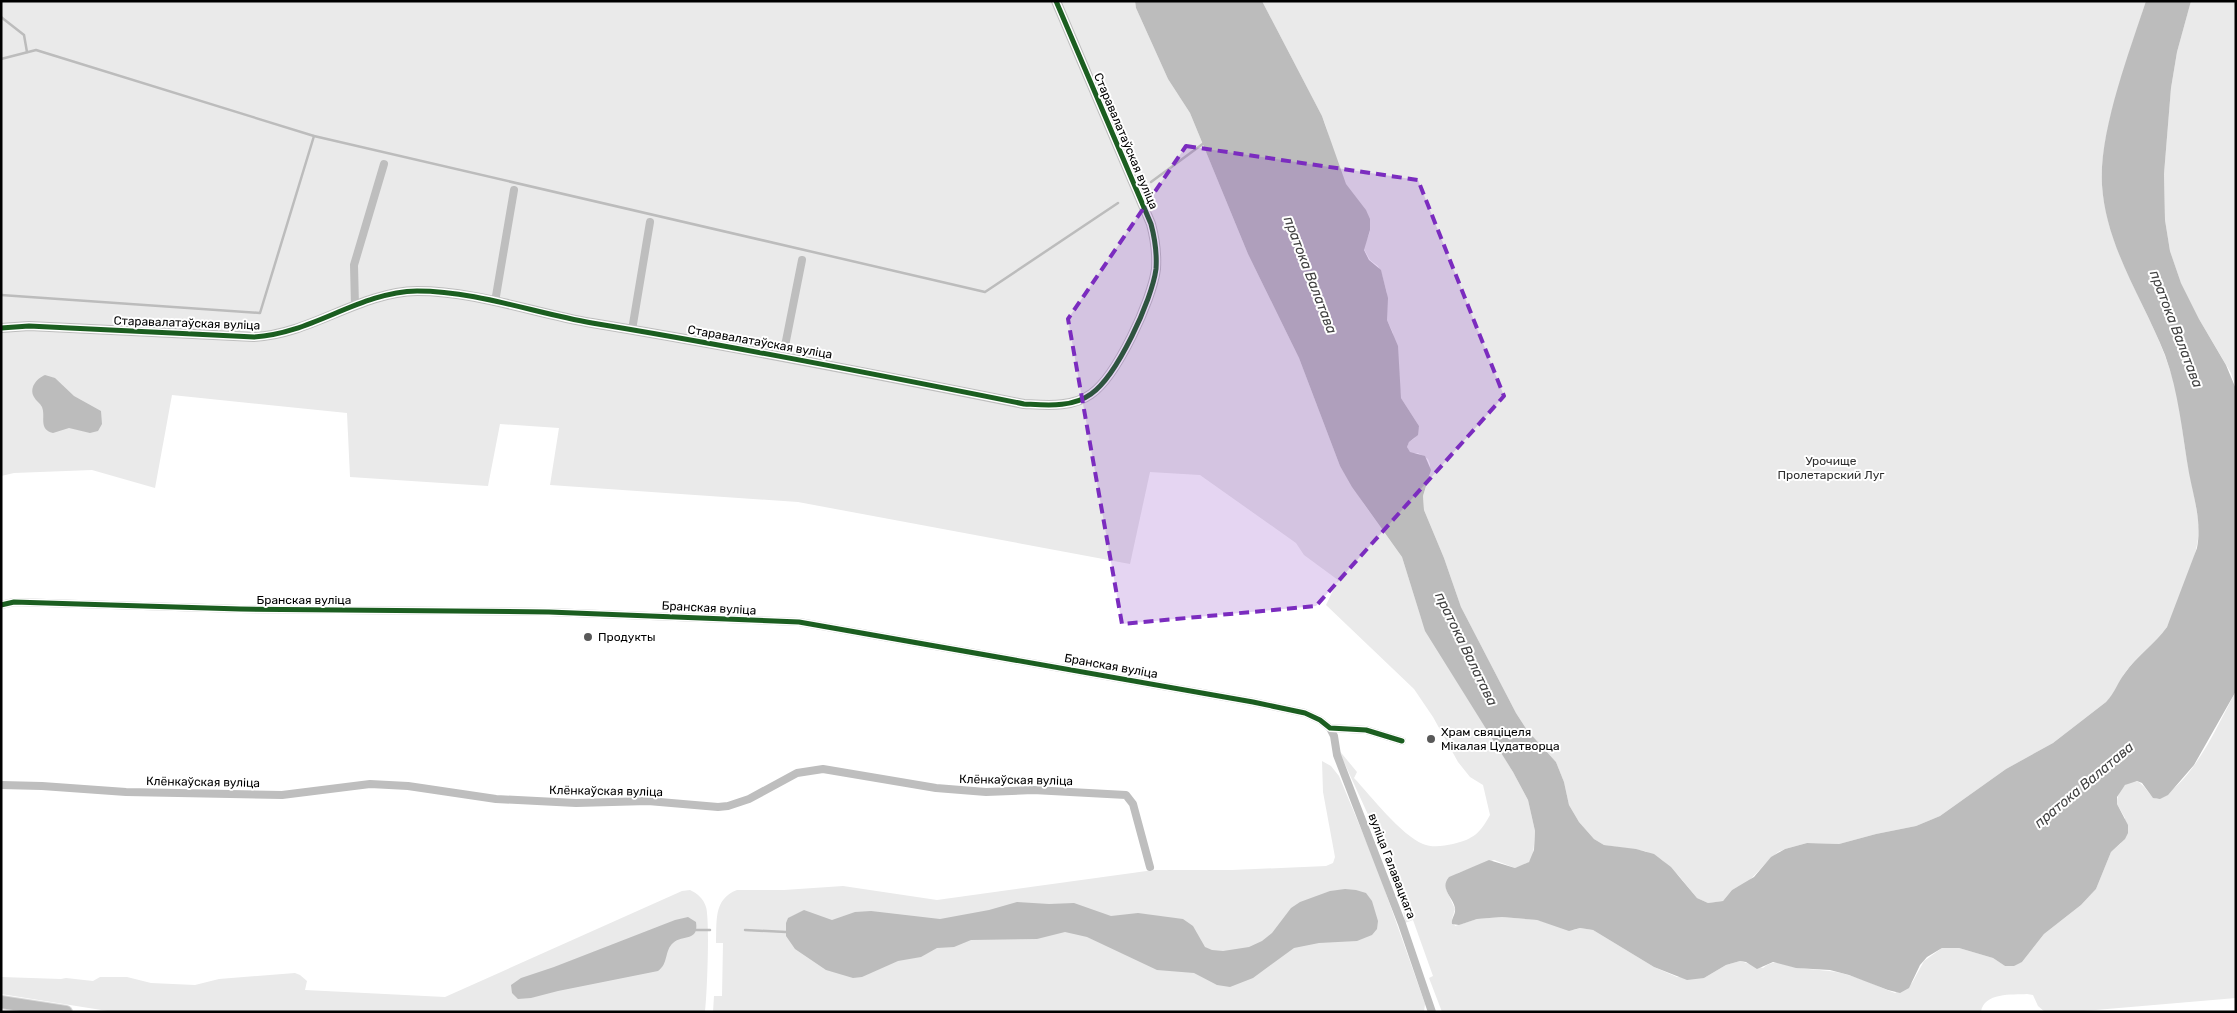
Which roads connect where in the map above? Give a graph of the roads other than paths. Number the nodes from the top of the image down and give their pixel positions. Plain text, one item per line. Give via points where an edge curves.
1 (1056, 1) edge
2 (384, 164) dead end
3 (514, 190) dead end
4 (650, 222) dead end
5 (802, 260) dead end
6 (495, 302) junction
7 (355, 306) junction
8 (1, 328) edge
9 (632, 330) junction
10 (783, 356) junction
11 (1, 605) edge
12 (1330, 728) junction
13 (1402, 741) dead end
14 (1, 786) edge
15 (1150, 867) dead end
16 (1, 1002) edge
17 (66, 1012) edge
18 (1432, 1012) edge

1 - 10 street, Старавалатаўская вуліца via 1155,239 1156,269 1150,296 1119,360 1107,376 1092,394 1077,401 1033,404
2 - 7 street via 354,265
3 - 6 street
4 - 9 street
5 - 10 street
6 - 7 street, Старавалатаўская вуліца via 415,291 384,296
6 - 9 street, Старавалатаўская вуліца
7 - 8 street, Старавалатаўская вуліца via 272,336 29,326
9 - 10 street, Старавалатаўская вуліца
11 - 12 street, Бранская вуліца via 14,602 240,609 549,612 799,622 1284,708 1305,713
12 - 13 street, Бранская вуліца via 1366,730
12 - 18 street, вуліца Галавацкага via 1336,754 1402,924
14 - 15 street, Клёнкаўская вуліца via 282,795 370,784 408,786 496,799 576,803 648,801 718,807 749,799 797,773 822,769 936,788 1126,795 1134,804
16 - 17 main road

